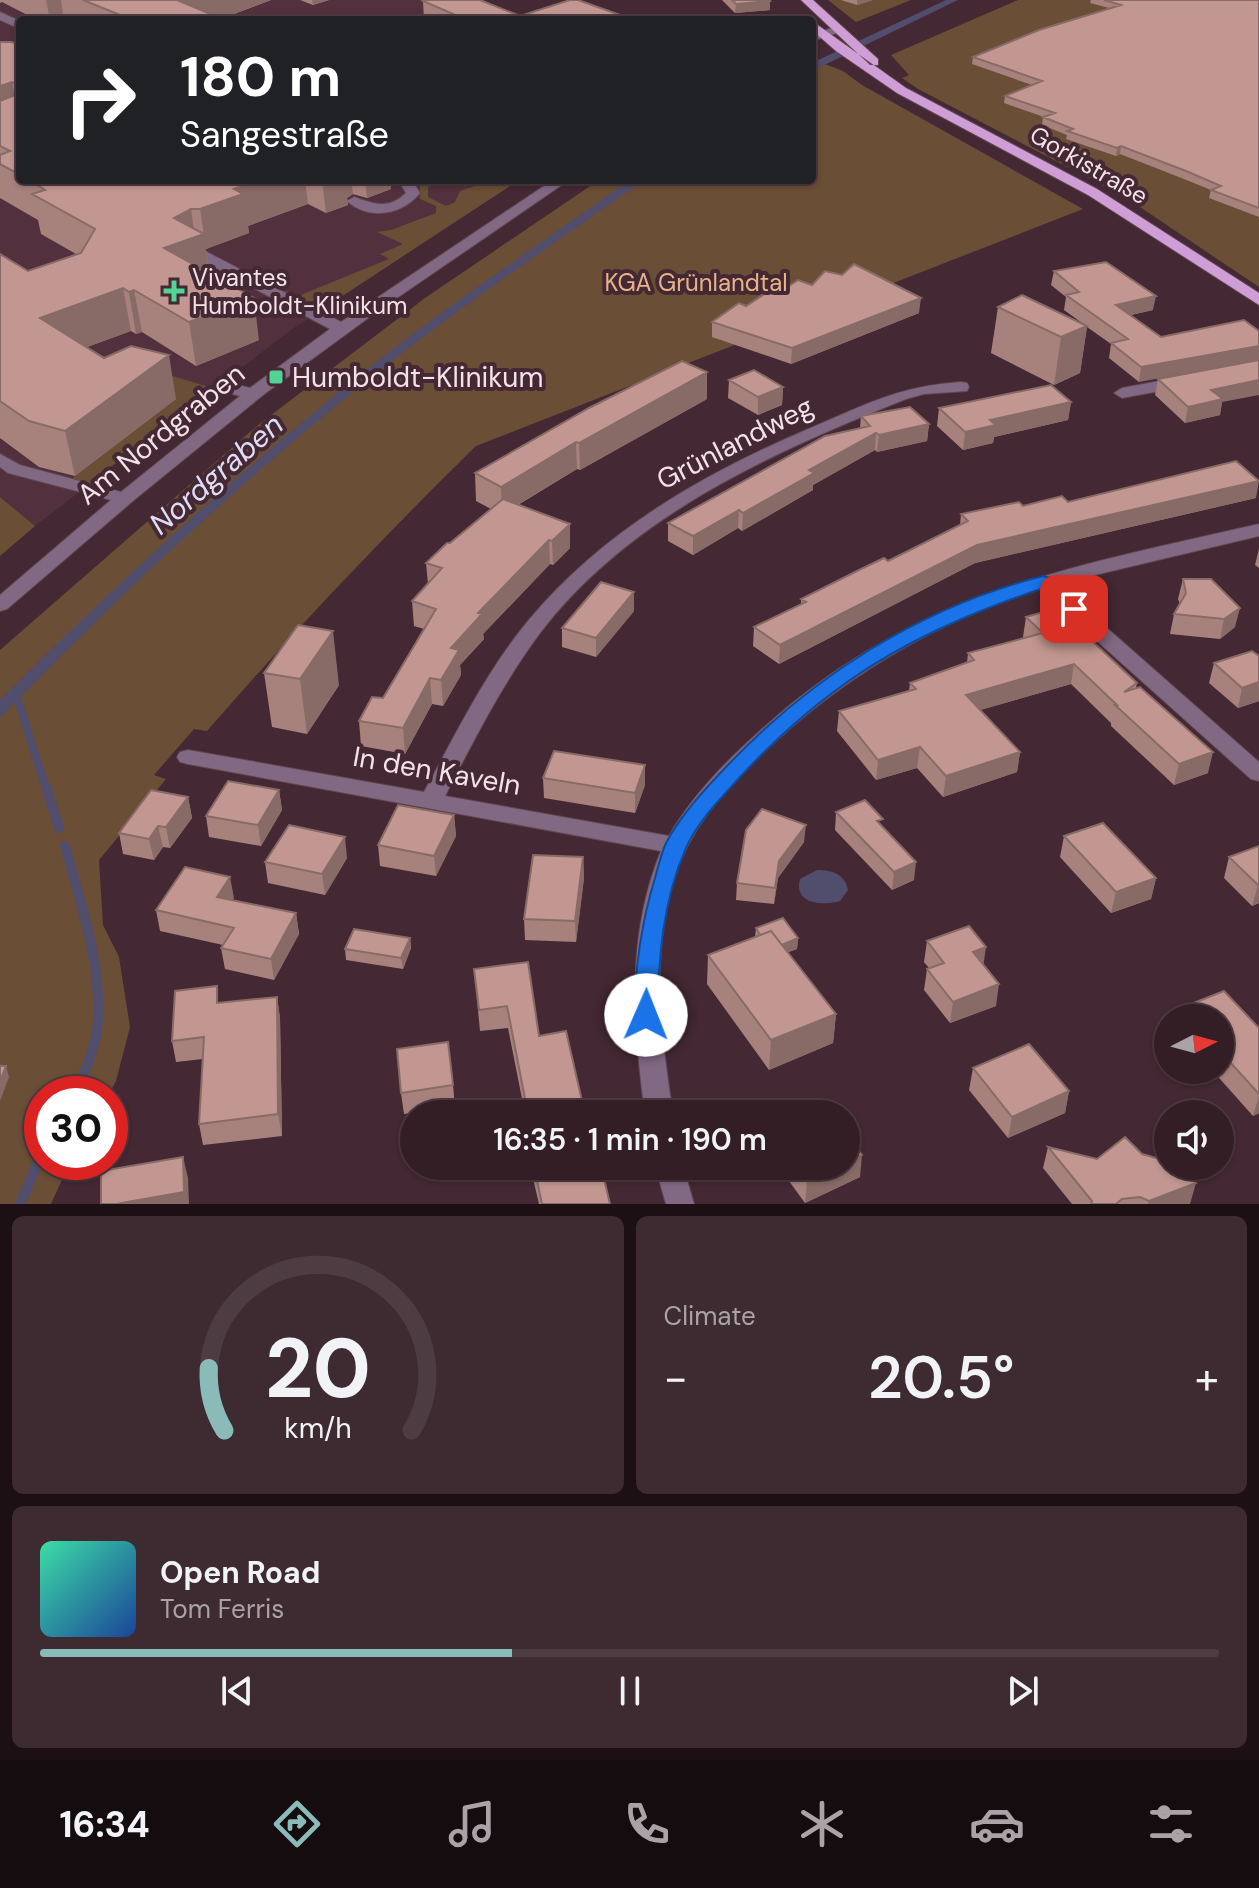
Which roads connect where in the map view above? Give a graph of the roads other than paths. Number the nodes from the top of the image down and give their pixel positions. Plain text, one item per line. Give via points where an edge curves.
1 (802, 4) edge
2 (844, 33) junction
3 (817, 36) edge
4 (862, 57) junction
5 (404, 184) edge
6 (411, 184) edge
7 (554, 184) edge
8 (389, 188) dead end
9 (365, 197) dead end
10 (202, 255) edge
11 (1259, 300) edge
12 (343, 329) junction
13 (1198, 378) edge
14 (223, 386) dead end
15 (961, 387) dead end
16 (1122, 393) dead end
17 (254, 394) junction
18 (7, 464) edge
19 (124, 498) junction
20 (1259, 530) edge
21 (1043, 582) junction
22 (0, 605) edge
23 (188, 757) dead end
24 (1259, 774) edge
25 (431, 800) junction
26 (676, 846) junction
27 (657, 1100) edge
28 (673, 1180) edge
29 (680, 1204) edge

1 - 2 main road, Gorkistraße
2 - 3 street
2 - 4 main road, Gorkistraße
3 - 4 main road, Gorkistraße
4 - 11 main road, Gorkistraße via 888,81 1118,206
5 - 8 street
6 - 9 street via 413,193 400,206 380,210 354,201
7 - 12 street, Am Nordgraben
10 - 12 street
12 - 17 street, Am Nordgraben
13 - 16 street
14 - 17 street
15 - 25 street, Grünlandweg via 922,389 788,443 701,486 645,522 541,618 505,667
17 - 19 street, Am Nordgraben
18 - 19 street
19 - 22 street, Am Nordgraben
20 - 21 street
21 - 24 street
21 - 26 street via 927,625 839,676 735,768
23 - 25 street, In den Kaveln
25 - 26 street, In den Kaveln
26 - 27 street via 652,926 646,969 646,1027
28 - 29 street

